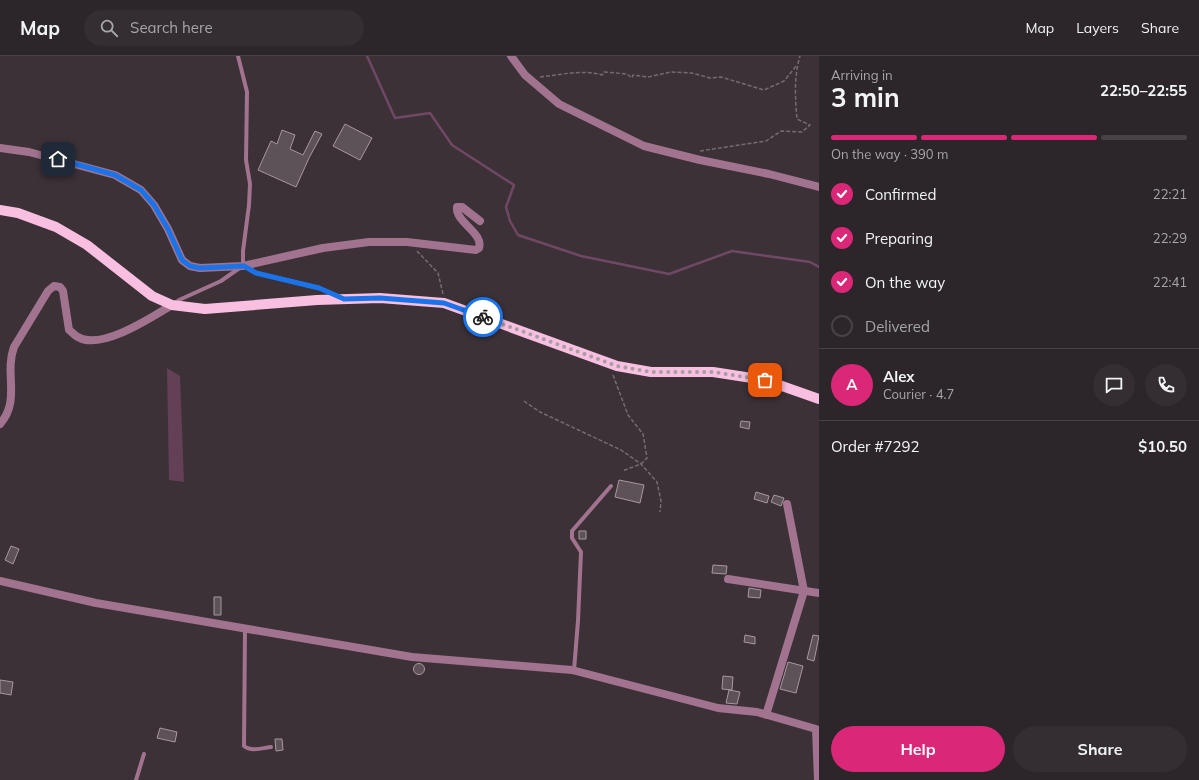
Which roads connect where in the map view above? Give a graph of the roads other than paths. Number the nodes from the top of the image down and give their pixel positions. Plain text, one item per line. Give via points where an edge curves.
1 (238, 56) edge
2 (511, 56) edge
3 (0, 148) edge
4 (819, 187) edge
5 (0, 210) edge
6 (480, 221) dead end
7 (244, 266) junction
8 (344, 299) junction
9 (172, 305) junction
10 (819, 398) edge
11 (0, 424) edge
12 (611, 486) dead end
13 (787, 504) dead end
14 (728, 578) dead end
15 (0, 581) edge
16 (804, 591) junction
17 (819, 593) edge
18 (245, 629) junction
19 (574, 670) junction
20 (766, 715) junction
21 (818, 729) edge
22 (271, 747) dead end
23 (144, 754) dead end
24 (136, 780) edge
25 (818, 780) edge

1 - 7 lane via 247,92 246,160 250,184 243,251
2 - 4 street via 525,75 559,104 644,146
3 - 7 street via 29,152 115,175 141,190 154,205 182,260 190,266
5 - 9 main road via 18,213 56,227 87,245 152,296
6 - 7 street via 462,207 457,207 460,218 480,243 476,250 407,242 368,242 323,248
7 - 8 lane via 256,273 319,288
7 - 9 lane via 220,282
8 - 9 main road via 205,308
8 - 10 main road via 380,298 444,303 617,366 651,372 713,372 765,380
9 - 11 street via 110,338 79,338 68,330 63,291 60,287 54,286 48,291 10,356 11,403
12 - 19 lane via 572,531 572,538 581,552
13 - 16 street
14 - 16 street
15 - 18 street via 96,603
16 - 17 street
16 - 20 street
18 - 19 street via 412,657
18 - 22 lane via 244,746 252,749
19 - 20 street via 718,708
20 - 21 street
21 - 25 street
23 - 24 lane

